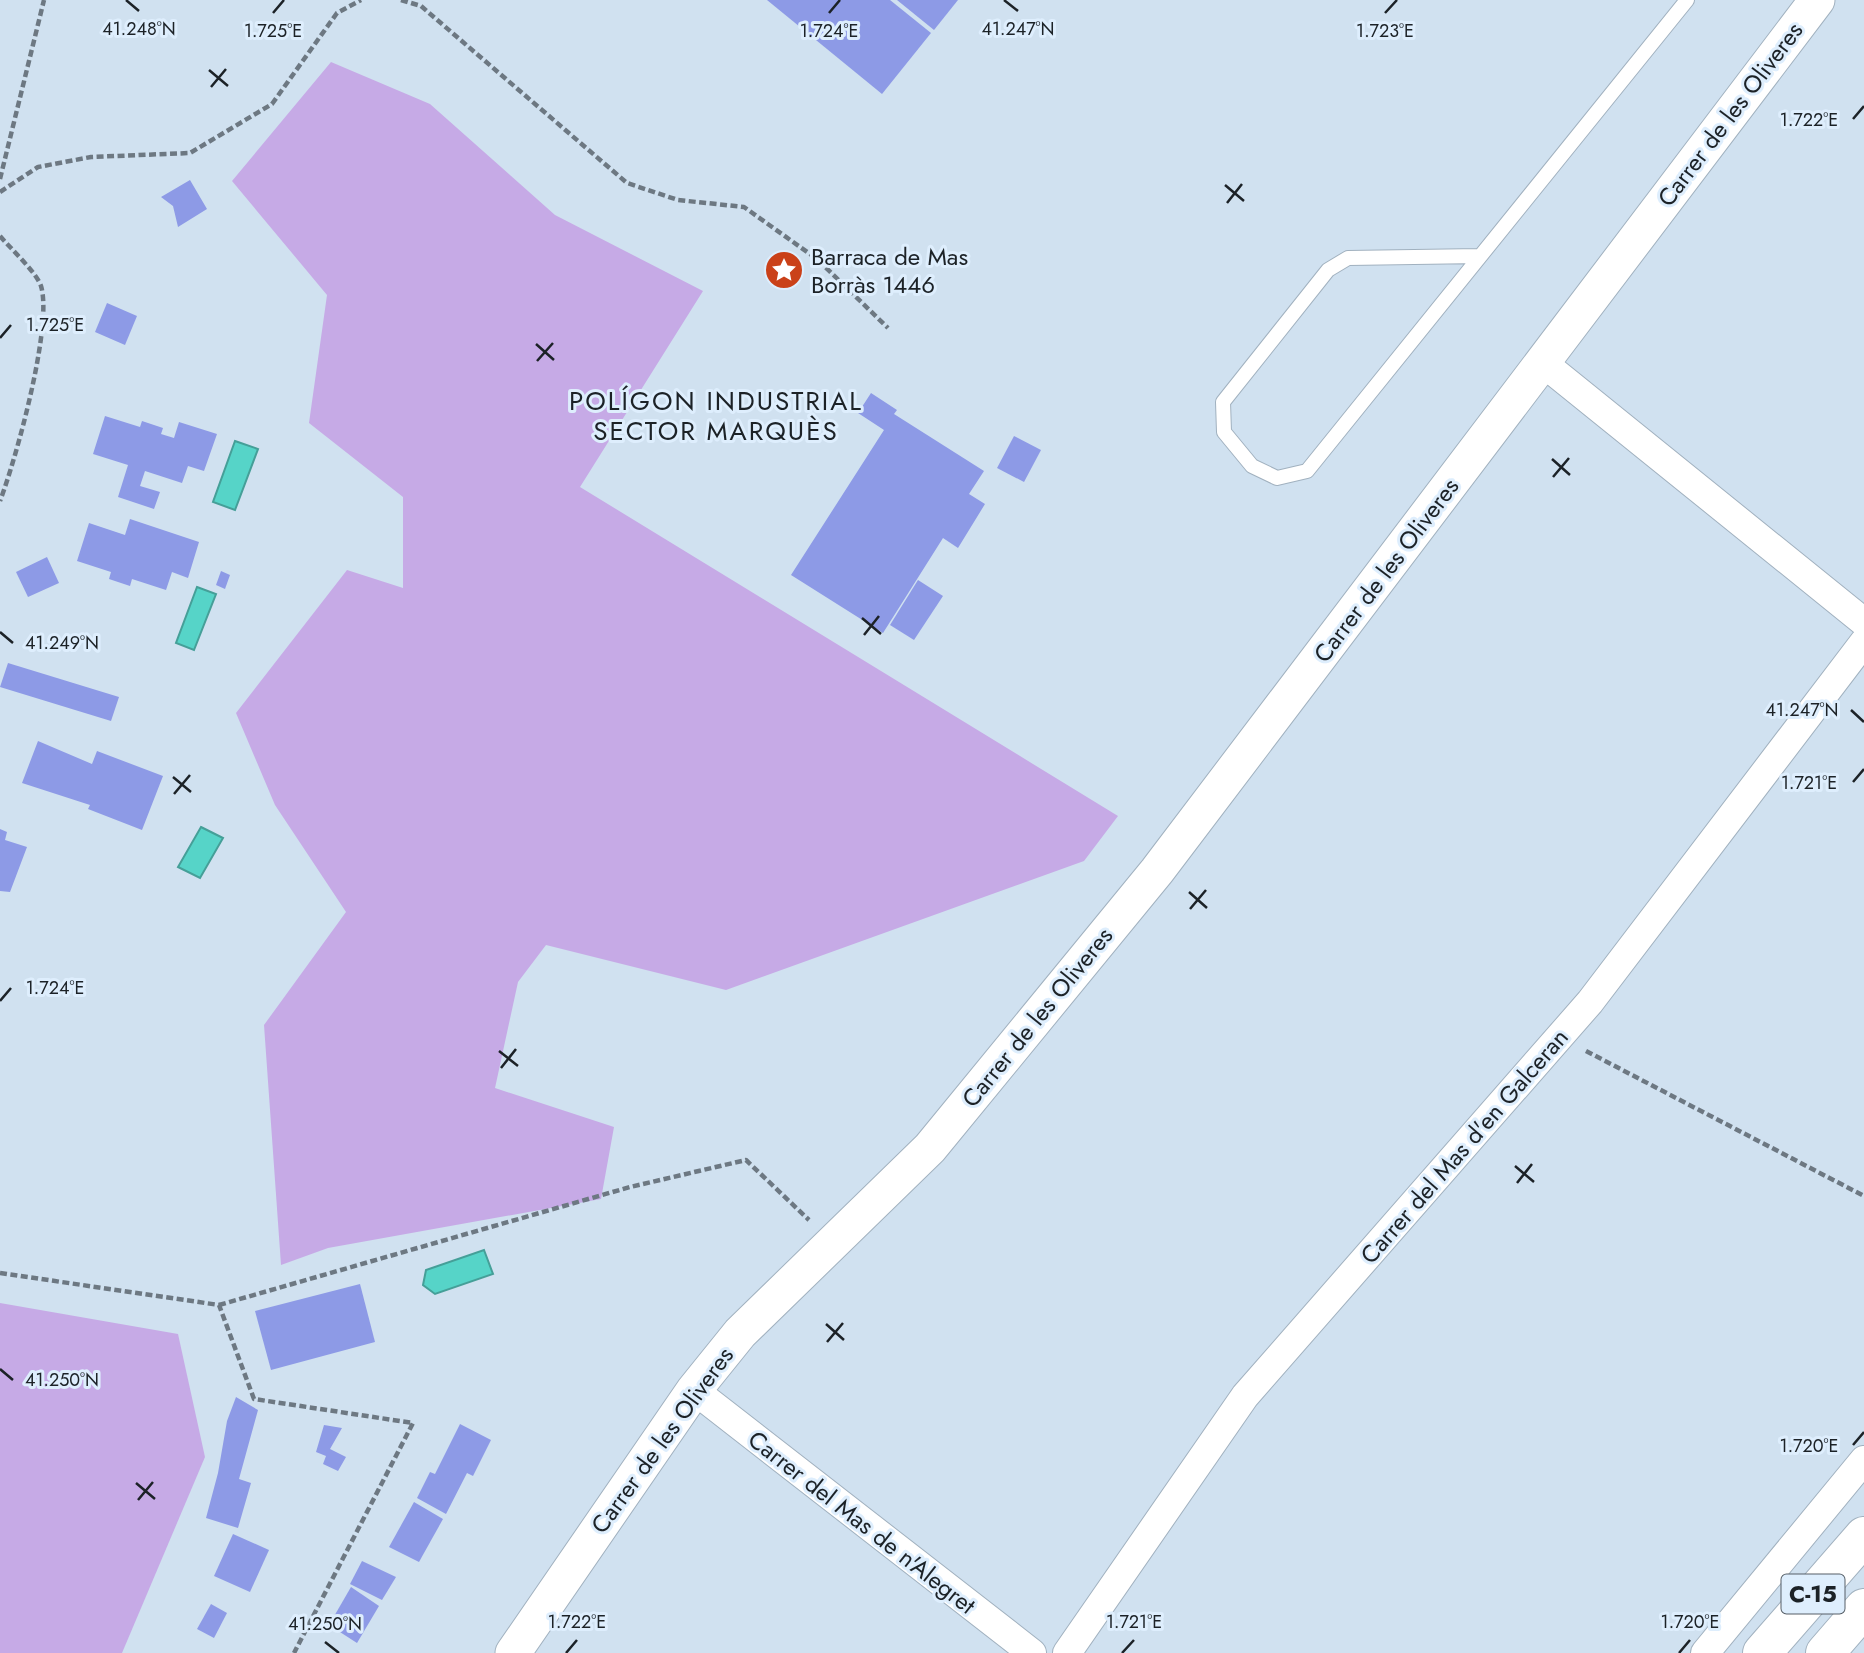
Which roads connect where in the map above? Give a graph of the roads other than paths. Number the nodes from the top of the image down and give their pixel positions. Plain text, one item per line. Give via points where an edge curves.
1 (1687, 0) edge
2 (1817, 0) edge
3 (1480, 256) junction
4 (1542, 362) junction
5 (1864, 622) edge
6 (1864, 642) edge
7 (694, 1390) junction
8 (1864, 1460) edge
9 (1864, 1536) edge
10 (1864, 1608) edge
11 (513, 1653) edge
12 (1032, 1653) edge
13 (1067, 1653) edge
14 (1705, 1653) edge
15 (1762, 1653) edge
16 (1825, 1653) edge

1 - 3 lane
2 - 4 street, Carrer de les Oliveres
3 - 3 lane via 1307,471 1277,478 1252,466 1224,432 1223,402 1328,270 1348,258
4 - 5 street
4 - 7 street, Carrer de les Oliveres via 1157,871 930,1149 740,1333
6 - 13 street, Carrer del Mas d'en Galceran via 1590,1002 1245,1396
7 - 11 street, Carrer de les Oliveres
7 - 12 street, Carrer del Mas de n'Alegret
8 - 14 street
9 - 15 highway, C-15
10 - 16 highway, C-15

